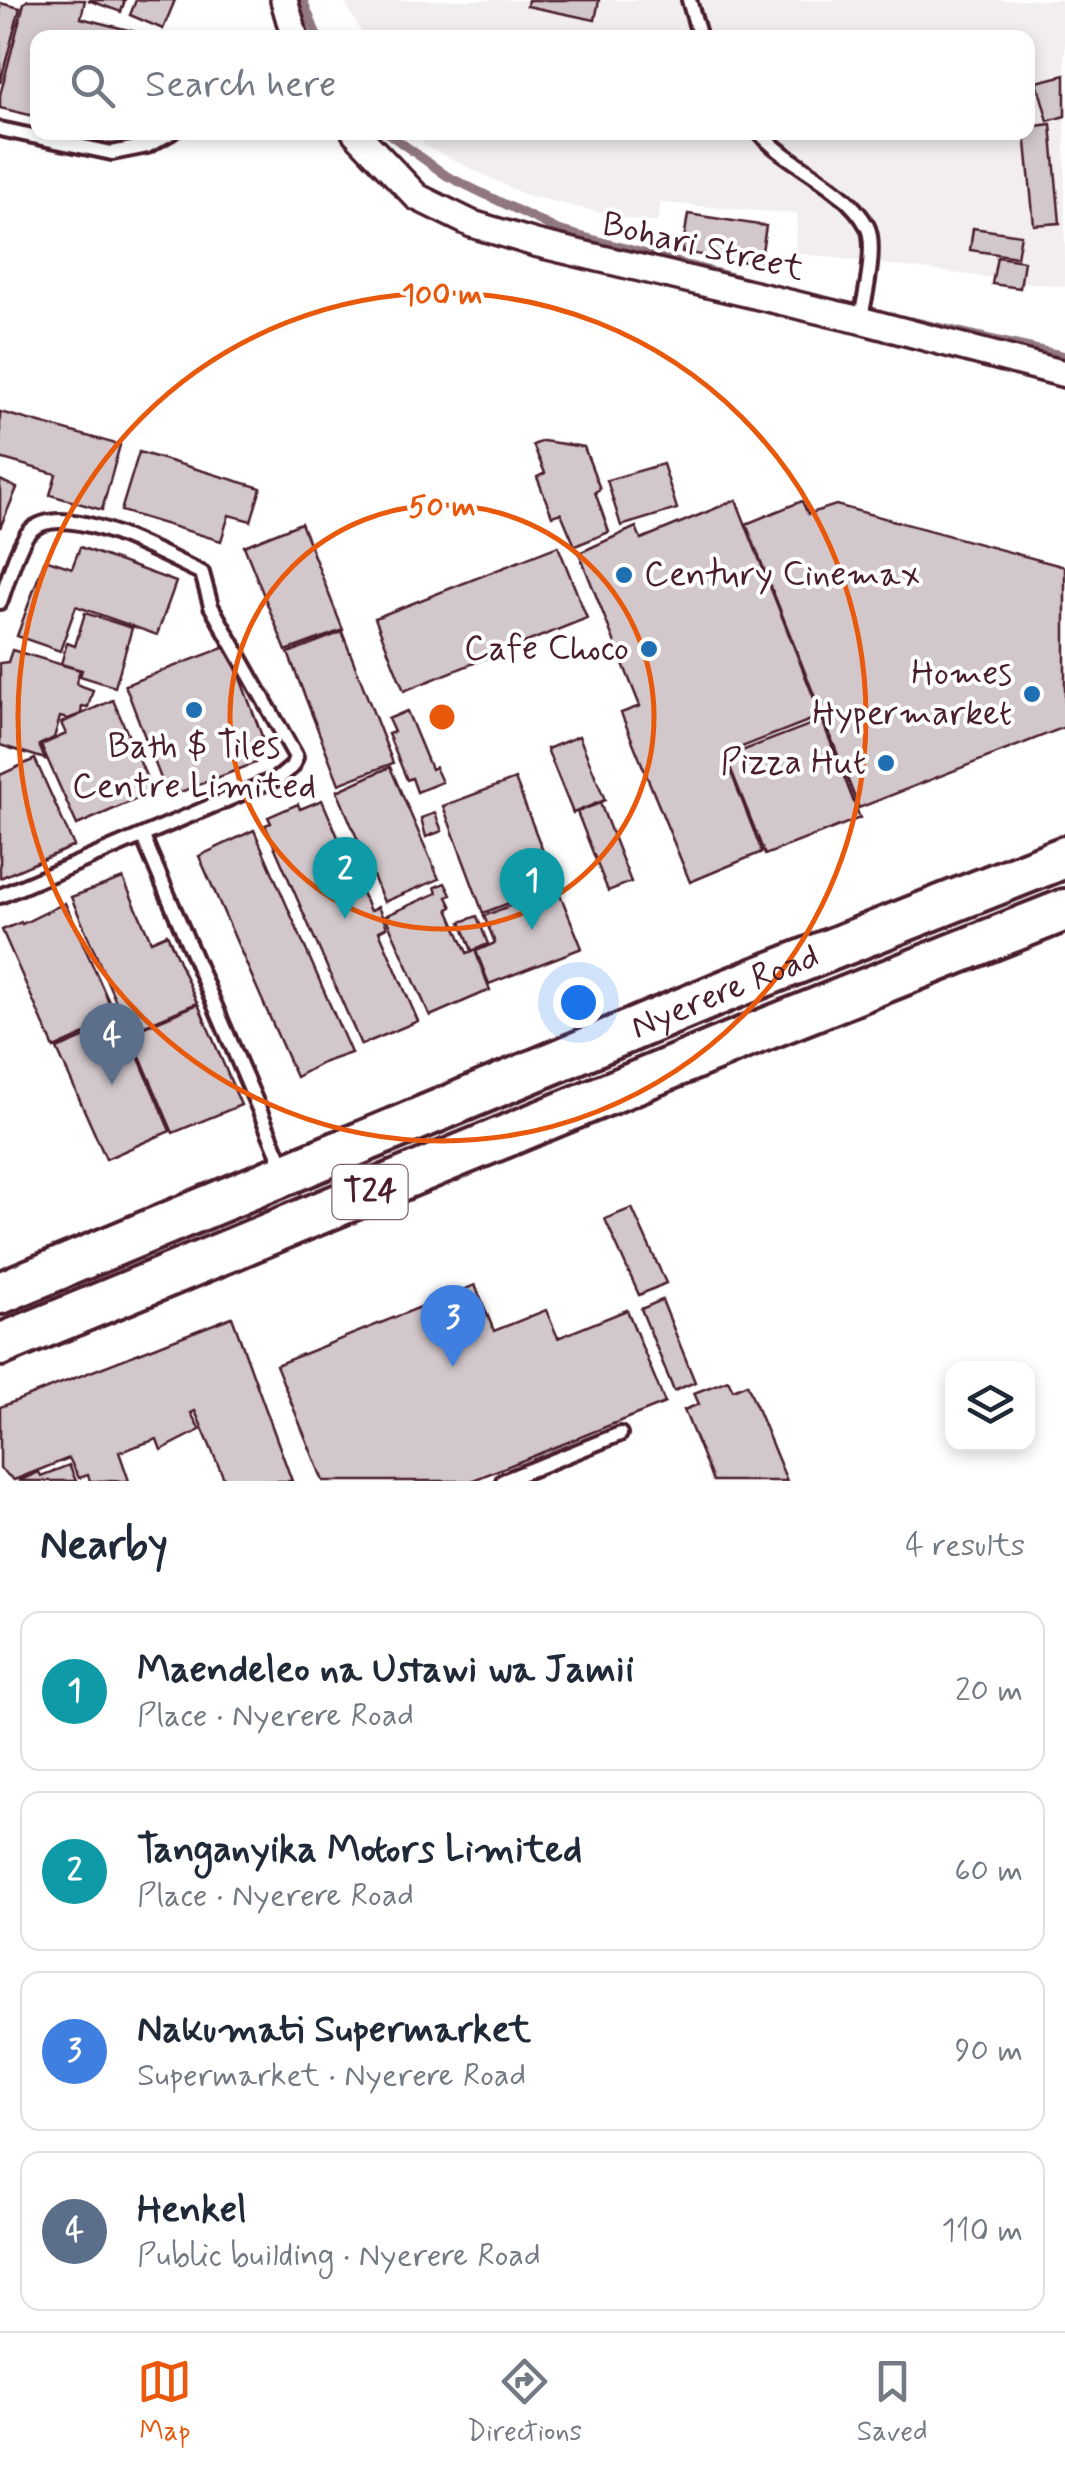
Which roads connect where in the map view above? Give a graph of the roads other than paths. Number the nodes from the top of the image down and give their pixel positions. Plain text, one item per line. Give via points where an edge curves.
1 (284, 0) edge
2 (688, 0) edge
3 (293, 30) edge
4 (697, 30) edge
5 (0, 129) edge
6 (30, 135) edge
7 (51, 140) edge
8 (158, 140) edge
9 (362, 140) edge
10 (766, 140) edge
11 (860, 320) junction
12 (1065, 374) edge
13 (0, 602) edge
14 (143, 837) junction
15 (1065, 856) edge
16 (0, 896) edge
17 (1065, 910) edge
18 (287, 1174) junction
19 (0, 1293) edge
20 (5, 1344) edge
21 (620, 1434) dead end
22 (503, 1481) edge

1 - 3 street
2 - 4 lane
5 - 6 lane
7 - 8 lane via 112,153
9 - 11 street, Bohari Street via 417,197 472,224
10 - 11 lane via 842,196 869,228
11 - 12 street, Bohari Street
13 - 14 lane via 28,532 51,520 104,528 202,573 211,606 296,757 280,777
14 - 16 lane
14 - 18 lane
15 - 18 highway, Nyerere Road / T24
17 - 20 highway, Nyerere Road / T24
18 - 19 highway, Nyerere Road / T24
21 - 22 lane

